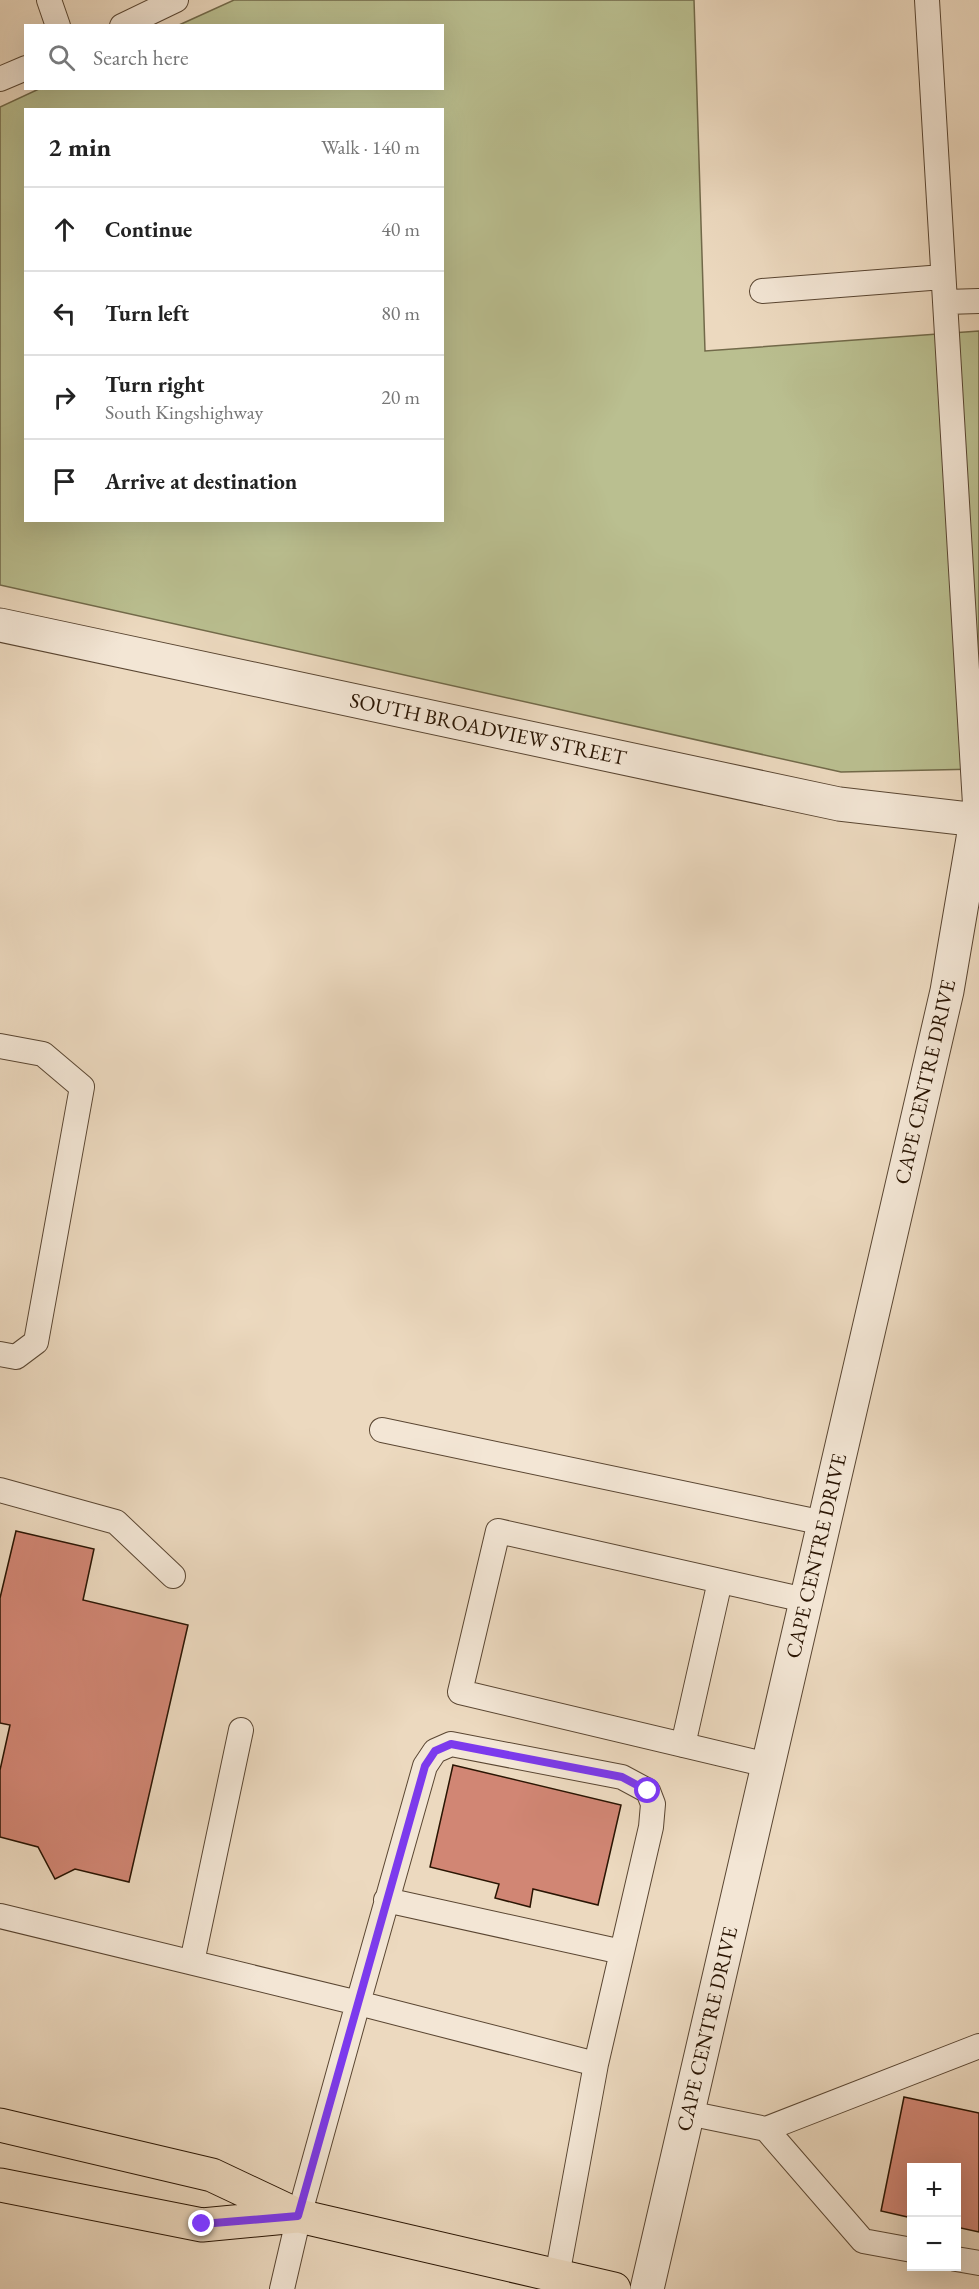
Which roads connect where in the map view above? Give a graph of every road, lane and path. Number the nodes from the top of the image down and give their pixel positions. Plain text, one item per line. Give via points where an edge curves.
1 (49, 0) edge
2 (176, 0) edge
3 (927, 0) edge
4 (57, 24) edge
5 (126, 24) edge
6 (24, 69) edge
7 (0, 79) edge
8 (943, 277) junction
9 (762, 291) dead end
10 (979, 301) edge
11 (945, 302) junction
12 (0, 625) edge
13 (977, 820) edge
14 (0, 1046) edge
15 (0, 1354) edge
16 (382, 1430) dead end
17 (0, 1490) edge
18 (824, 1523) junction
19 (173, 1576) dead end
20 (720, 1581) junction
21 (805, 1600) junction
22 (241, 1730) dead end
23 (683, 1745) junction
24 (768, 1765) junction
25 (386, 1900) junction
26 (0, 1916) edge
27 (622, 1952) junction
28 (192, 1962) junction
29 (358, 2003) junction
30 (979, 2046) edge
31 (596, 2064) junction
32 (688, 2113) junction
33 (0, 2125) edge
34 (766, 2129) junction
35 (0, 2185) edge
36 (298, 2216) junction
37 (907, 2249) edge
38 (961, 2260) edge
39 (979, 2263) edge
40 (557, 2276) junction
41 (282, 2289) edge
42 (614, 2289) edge
43 (647, 2289) edge

1 - 4 lane
2 - 5 lane
3 - 8 lane
6 - 7 lane
8 - 9 lane
8 - 11 lane
10 - 11 lane
11 - 13 lane
12 - 13 street, SOUTH BROADVIEW STREET via 839,804
13 - 18 street, CAPE CENTRE DRIVE via 947,991
14 - 15 lane via 43,1054 82,1087 36,1342 16,1357
16 - 18 lane
17 - 19 lane via 116,1522
18 - 21 street, CAPE CENTRE DRIVE
20 - 21 lane
20 - 23 lane
20 - 23 lane via 498,1531 460,1692
21 - 24 street, CAPE CENTRE DRIVE
22 - 28 lane
23 - 24 lane
24 - 32 street, CAPE CENTRE DRIVE
25 - 27 lane
25 - 27 lane via 425,1766 435,1751 451,1744 622,1777 648,1791 653,1804
25 - 29 lane
26 - 28 lane
27 - 31 lane
28 - 29 lane
29 - 31 lane
29 - 36 lane
30 - 34 lane
31 - 40 lane
32 - 34 lane
32 - 43 street, CAPE CENTRE DRIVE
33 - 36 main road via 212,2175
34 - 37 lane via 863,2241
35 - 36 main road via 202,2224
36 - 40 main road
36 - 41 lane
38 - 39 lane
40 - 42 main road

